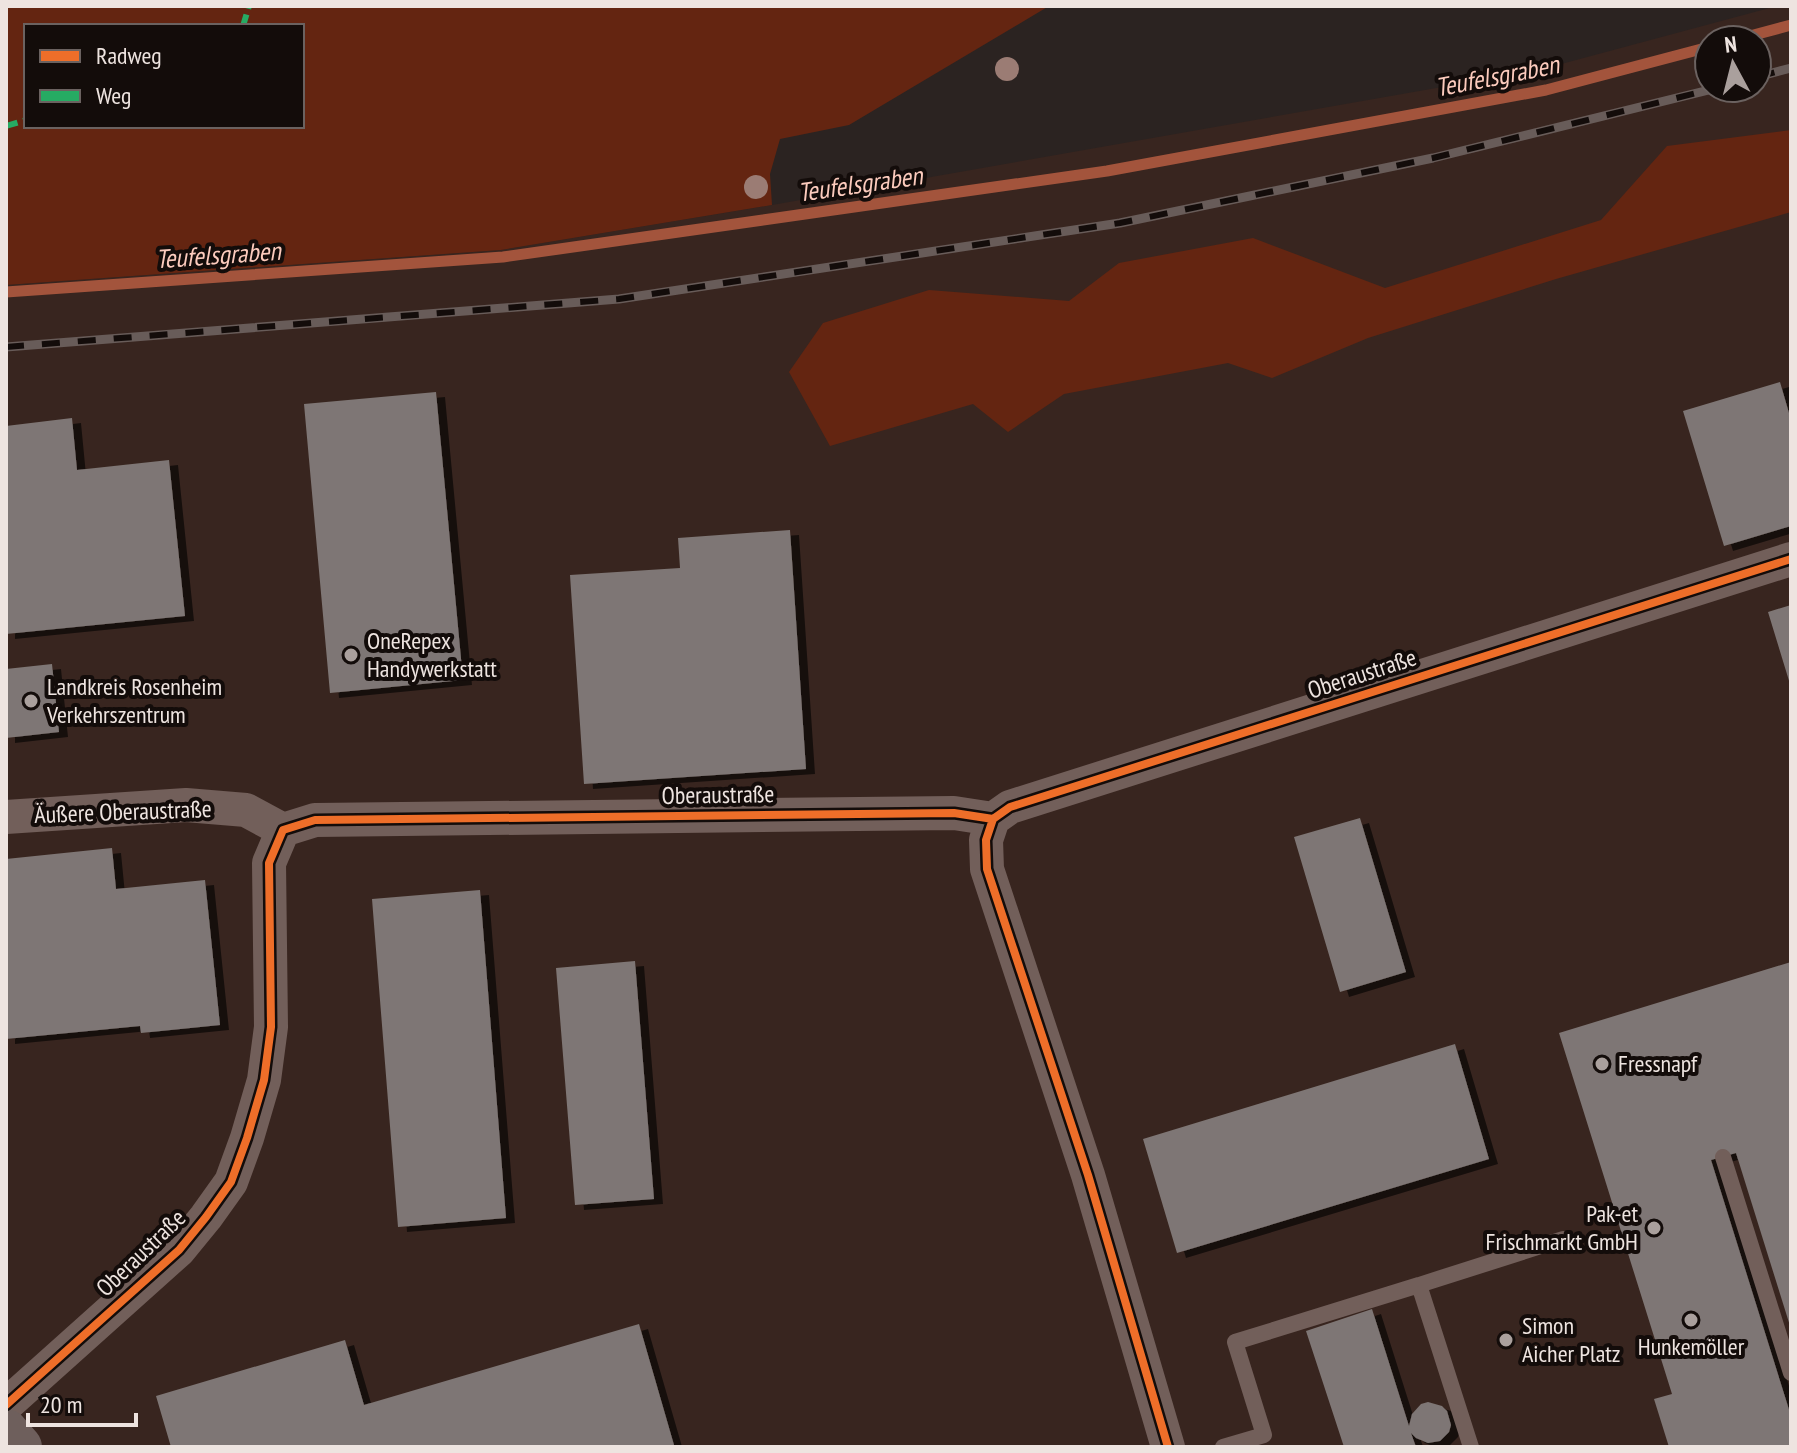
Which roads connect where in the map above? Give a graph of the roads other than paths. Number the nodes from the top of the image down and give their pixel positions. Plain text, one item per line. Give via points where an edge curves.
1 (1791, 559) edge
2 (6, 817) edge
3 (993, 819) junction
4 (283, 830) junction
5 (1723, 1157) dead end
6 (1563, 1239) dead end
7 (1419, 1285) junction
8 (1791, 1373) edge
9 (6, 1405) edge
10 (6, 1431) edge
11 (20, 1447) edge
12 (1168, 1447) edge
13 (1223, 1447) edge
14 (1471, 1447) edge

1 - 3 street, Oberaustraße via 1010,807
2 - 4 street, Äußere Oberaustraße via 186,805 246,810
3 - 4 street, Oberaustraße via 954,813 315,820
3 - 12 street via 986,840 987,869 1088,1175
4 - 9 street, Oberaustraße via 269,863 271,1027 264,1080 231,1182 179,1250
5 - 8 lane
6 - 7 lane
7 - 13 lane via 1235,1342 1264,1435
7 - 14 lane
10 - 11 highway

